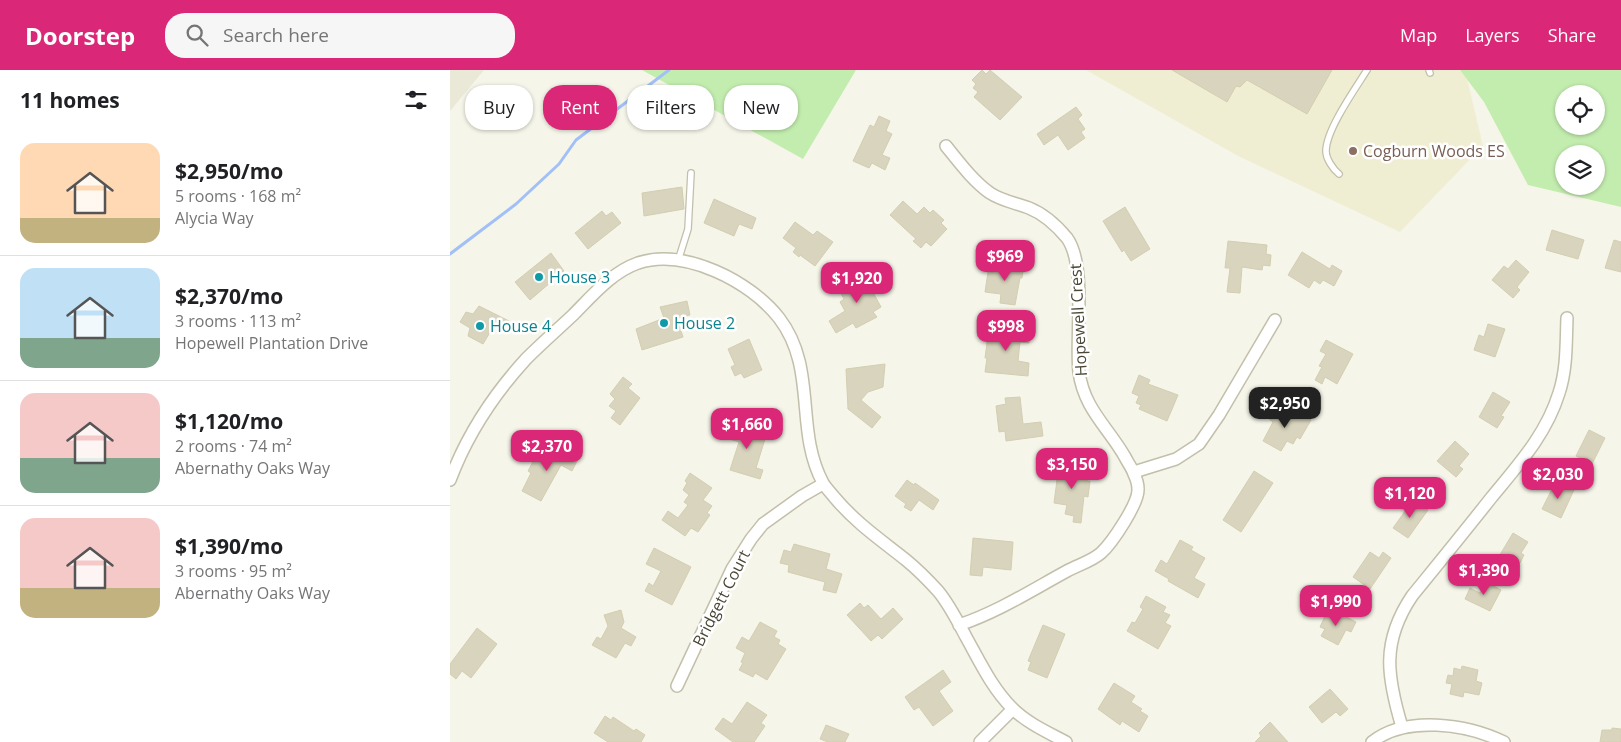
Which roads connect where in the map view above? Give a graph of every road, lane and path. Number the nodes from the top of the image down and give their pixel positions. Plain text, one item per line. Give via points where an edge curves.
1 (1367, 70) edge
2 (946, 146) dead end
3 (690, 173) dead end
4 (1339, 174) dead end
5 (678, 261) junction
6 (1567, 318) dead end
7 (1275, 320) dead end
8 (1134, 472) junction
9 (450, 480) edge
10 (823, 484) junction
11 (959, 625) junction
12 (677, 686) dead end
13 (1013, 709) junction
14 (1402, 726) junction
15 (980, 742) edge
16 (1066, 742) edge
17 (1372, 742) edge
18 (1504, 742) edge

1 - 4 lane via 1329,133 1325,152
2 - 8 street, Hopewell Crest via 990,193 1043,216 1068,240 1077,273 1079,372 1083,391 1090,407
3 - 5 lane via 688,229
5 - 9 street via 639,263 605,283 526,360 499,393 470,437
5 - 10 street via 710,268 727,276 743,285 778,316 789,333 801,365 811,450
6 - 14 street via 1560,391 1542,433 1412,596 1396,624 1390,669
7 - 8 street via 1199,444 1176,459
8 - 11 street, Hopewell Crest via 1138,490 1132,508 1100,553 1015,600
10 - 11 street via 864,527 940,593
10 - 12 street, Bridgett Court via 763,524 751,539 732,569
11 - 13 street via 992,684
13 - 15 street
13 - 16 street
14 - 17 street
14 - 18 street via 1456,726

